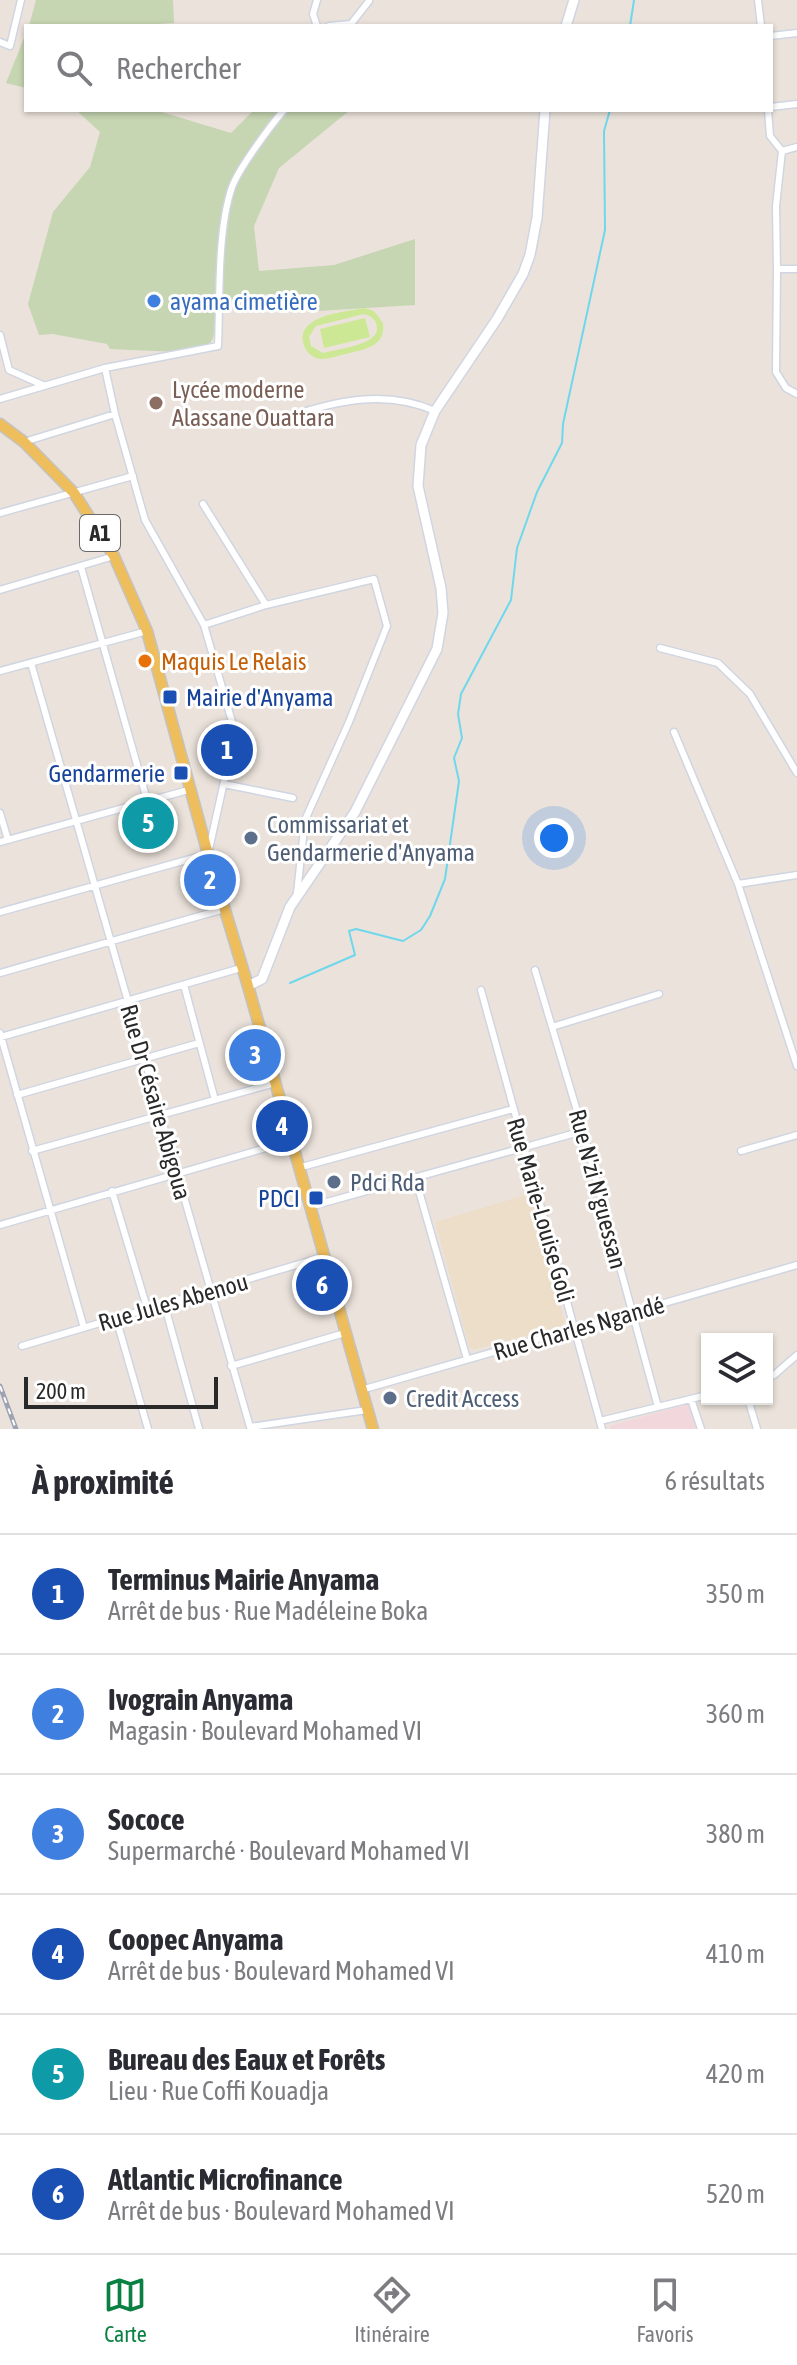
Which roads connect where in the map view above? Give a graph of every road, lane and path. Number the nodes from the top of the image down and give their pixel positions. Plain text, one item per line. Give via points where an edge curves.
1 (21, 0) edge
2 (317, 0) edge
3 (574, 0) edge
4 (758, 0) edge
5 (369, 1) edge
6 (316, 24) edge
7 (351, 24) edge
8 (567, 24) edge
9 (761, 24) edge
10 (797, 33) edge
11 (773, 36) edge
12 (0, 42) edge
13 (797, 104) edge
14 (773, 108) edge
15 (283, 112) edge
16 (545, 112) edge
17 (770, 112) edge
18 (797, 147) edge
19 (782, 151) junction
20 (777, 269) junction
21 (797, 269) edge
22 (0, 335) edge
23 (105, 368) junction
24 (45, 386) junction
25 (797, 394) edge
26 (0, 399) edge
27 (435, 411) junction
28 (115, 414) junction
29 (270, 422) dead end
30 (0, 424) edge
31 (24, 442) junction
32 (133, 476) junction
33 (74, 493) junction
34 (203, 504) dead end
35 (0, 513) edge
36 (114, 556) junction
37 (81, 567) junction
38 (0, 590) edge
39 (266, 605) junction
40 (204, 625) junction
41 (147, 631) junction
42 (103, 643) junction
43 (660, 648) dead end
44 (31, 663) junction
45 (0, 671) edge
46 (674, 732) dead end
47 (797, 773) edge
48 (224, 784) junction
49 (192, 789) junction
50 (293, 798) dead end
51 (147, 800) junction
52 (0, 813) edge
53 (76, 821) junction
54 (4, 841) edge
55 (208, 854) junction
56 (797, 875) edge
57 (738, 884) junction
58 (94, 887) junction
59 (297, 896) junction
60 (224, 909) junction
61 (0, 912) edge
62 (110, 941) junction
63 (241, 968) junction
64 (535, 970) dead end
65 (0, 973) edge
66 (184, 985) junction
67 (248, 986) junction
68 (481, 990) dead end
69 (659, 994) dead end
70 (128, 1001) junction
71 (552, 1027) junction
72 (1, 1035) edge
73 (199, 1043) junction
74 (144, 1059) junction
75 (797, 1066) edge
76 (275, 1083) junction
77 (17, 1095) junction
78 (215, 1100) junction
79 (513, 1109) junction
80 (161, 1115) junction
81 (583, 1131) junction
82 (797, 1135) edge
83 (290, 1141) junction
84 (523, 1148) junction
85 (32, 1151) junction
86 (741, 1151) dead end
87 (298, 1168) junction
88 (176, 1172) junction
89 (415, 1177) junction
90 (112, 1191) junction
91 (309, 1207) junction
92 (49, 1210) junction
93 (0, 1225) edge
94 (323, 1257) junction
95 (797, 1265) edge
96 (210, 1292) junction
97 (164, 1303) junction
98 (147, 1308) junction
99 (631, 1314) junction
100 (116, 1318) junction
101 (84, 1328) junction
102 (574, 1329) junction
103 (345, 1333) junction
104 (22, 1346) dead end
105 (797, 1355) edge
106 (467, 1359) junction
107 (231, 1366) junction
108 (773, 1375) edge
109 (361, 1390) junction
110 (701, 1396) edge
111 (691, 1399) junction
112 (750, 1405) edge
113 (658, 1407) junction
114 (367, 1410) junction
115 (311, 1419) junction
116 (600, 1421) junction
117 (148, 1429) edge
118 (199, 1429) edge
119 (314, 1429) edge
120 (373, 1429) edge
121 (602, 1429) edge
122 (701, 1429) edge
123 (757, 1429) edge

1 - 12 street via 10,46
2 - 6 street
3 - 8 street
4 - 9 street
5 - 7 street
10 - 11 street
13 - 14 street
15 - 23 street via 233,185 221,248 218,346
16 - 27 street via 530,255 497,319
17 - 19 street via 770,136
18 - 19 street
19 - 20 street
20 - 21 street
20 - 25 street via 776,372
22 - 24 street via 9,370
23 - 24 street
23 - 28 street
24 - 26 street
27 - 29 street via 380,397
27 - 59 street via 421,445 418,486 441,588 439,641 355,812
28 - 31 street
28 - 32 street
30 - 31 main road, A1
31 - 33 main road, A1
32 - 33 street
32 - 40 street via 145,520
33 - 35 street
33 - 36 main road, A1
34 - 39 street
36 - 37 street
36 - 41 main road, A1
37 - 38 street
37 - 42 street
39 - 40 street
39 - 59 street via 374,579 387,626 305,820
40 - 48 street via 235,732
41 - 42 street
41 - 49 main road, A1
42 - 44 street
42 - 51 street
43 - 47 street via 718,663 750,694
44 - 45 street
44 - 53 street, Rue Dr Césaire Abigoua
46 - 57 street
48 - 50 street
48 - 55 street
49 - 51 street
49 - 55 main road, A1
51 - 53 street
52 - 54 street
53 - 54 street
53 - 58 street, Rue Dr Césaire Abigoua
55 - 58 street
55 - 60 main road, A1
56 - 57 street
57 - 75 street
58 - 61 street
58 - 62 street, Rue Dr Césaire Abigoua
59 - 67 street via 262,979
60 - 62 street
60 - 63 main road, A1
62 - 65 street
62 - 70 street, Rue Dr Césaire Abigoua
63 - 66 street
63 - 67 main road, A1
64 - 71 street, Rue N'zi N'guessan
66 - 70 street
66 - 73 street
67 - 76 main road, A1
68 - 79 street, Rue Marie-Louise Goli
69 - 71 street
70 - 72 street
70 - 74 street, Rue Dr Césaire Abigoua
71 - 81 street, Rue N'zi N'guessan
72 - 77 street
73 - 74 street
73 - 78 street
74 - 77 street
74 - 80 street, Rue Dr Césaire Abigoua
76 - 78 street
76 - 83 main road, A1
77 - 85 street
78 - 80 street
79 - 84 street, Rue Marie-Louise Goli
79 - 87 street
80 - 85 street
80 - 88 street, Rue Dr Césaire Abigoua
81 - 84 street
81 - 99 street, Rue N'zi N'guessan
82 - 86 street
83 - 87 main road, A1
83 - 88 street
84 - 89 street
84 - 102 street, Rue Marie-Louise Goli
85 - 92 street
87 - 91 main road, A1
88 - 90 street
88 - 96 street, Rue Dr Césaire Abigoua
89 - 91 street
89 - 106 street
90 - 92 street
90 - 98 street
91 - 94 main road, A1
92 - 93 street
92 - 101 street
94 - 96 street, Rue Jules Abenou
94 - 103 main road, A1
95 - 99 street, Rue Charles Ngandé
96 - 97 street, Rue Jules Abenou
96 - 107 street, Rue Dr Césaire Abigoua
97 - 98 street, Rue Jules Abenou
97 - 118 street
98 - 100 street, Rue Jules Abenou
99 - 102 street, Rue Charles Ngandé
99 - 113 street, Rue N'zi N'guessan
100 - 101 street, Rue Jules Abenou
100 - 117 street
101 - 104 street, Rue Jules Abenou
102 - 106 street, Rue Charles Ngandé
102 - 116 street, Rue Marie-Louise Goli
103 - 107 street
103 - 109 main road, A1
105 - 108 street
106 - 109 street, Rue Charles Ngandé
107 - 115 street, Rue Dr Césaire Abigoua via 250,1427
109 - 114 main road, A1
110 - 111 street
111 - 113 street
111 - 122 street
112 - 123 street
113 - 116 street
114 - 115 street, Rue Dr Césaire Abigoua
114 - 120 main road, A1
115 - 119 street
116 - 121 street, Rue Marie-Louise Goli

